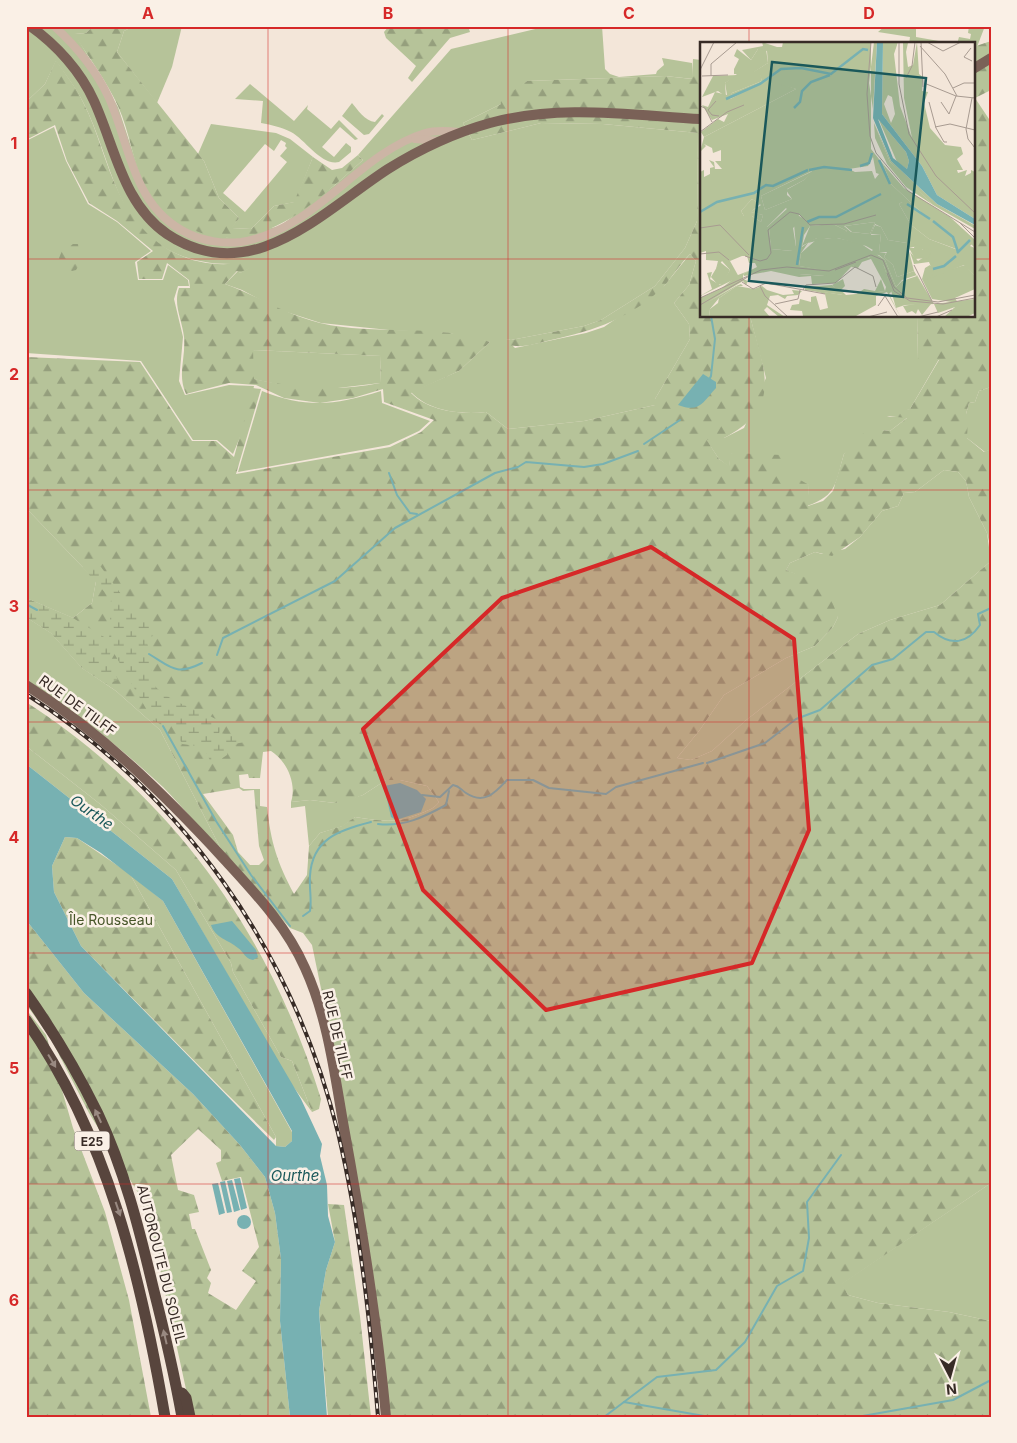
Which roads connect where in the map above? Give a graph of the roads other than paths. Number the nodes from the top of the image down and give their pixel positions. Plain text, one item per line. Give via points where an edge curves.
1 (30, 26) edge
2 (54, 26) edge
3 (991, 60) edge
4 (974, 68) edge
5 (700, 118) edge
6 (463, 132) junction
7 (411, 139) junction
8 (441, 141) junction
9 (26, 685) edge
10 (26, 992) edge
11 (26, 1020) edge
12 (176, 1384) junction
13 (165, 1417) edge
14 (182, 1417) edge
15 (190, 1417) edge
16 (386, 1417) edge

1 - 8 main road via 60,52 87,87 124,179 143,211 165,232 203,250 250,251 288,238 319,220 390,168
2 - 7 street via 83,56 100,81 147,198 166,220 193,236 233,242 270,234 295,221 372,162
3 - 4 main road
5 - 6 main road via 563,111 503,120
6 - 7 street via 427,132
6 - 8 main road
7 - 8 street
9 - 16 main road, RUE DE TILFF via 103,740 162,793 271,912 304,966 316,994 324,1026 357,1194
12 -> 10 highway, AUTOROUTE DU SOLEIL / E25 via 135,1210 120,1167 74,1067
11 -> 13 highway, AUTOROUTE DU SOLEIL / E25 via 60,1074 105,1172 122,1222
12 - 14 highway, AUTOROUTE DU SOLEIL / E25
12 - 15 highway via 186,1398

